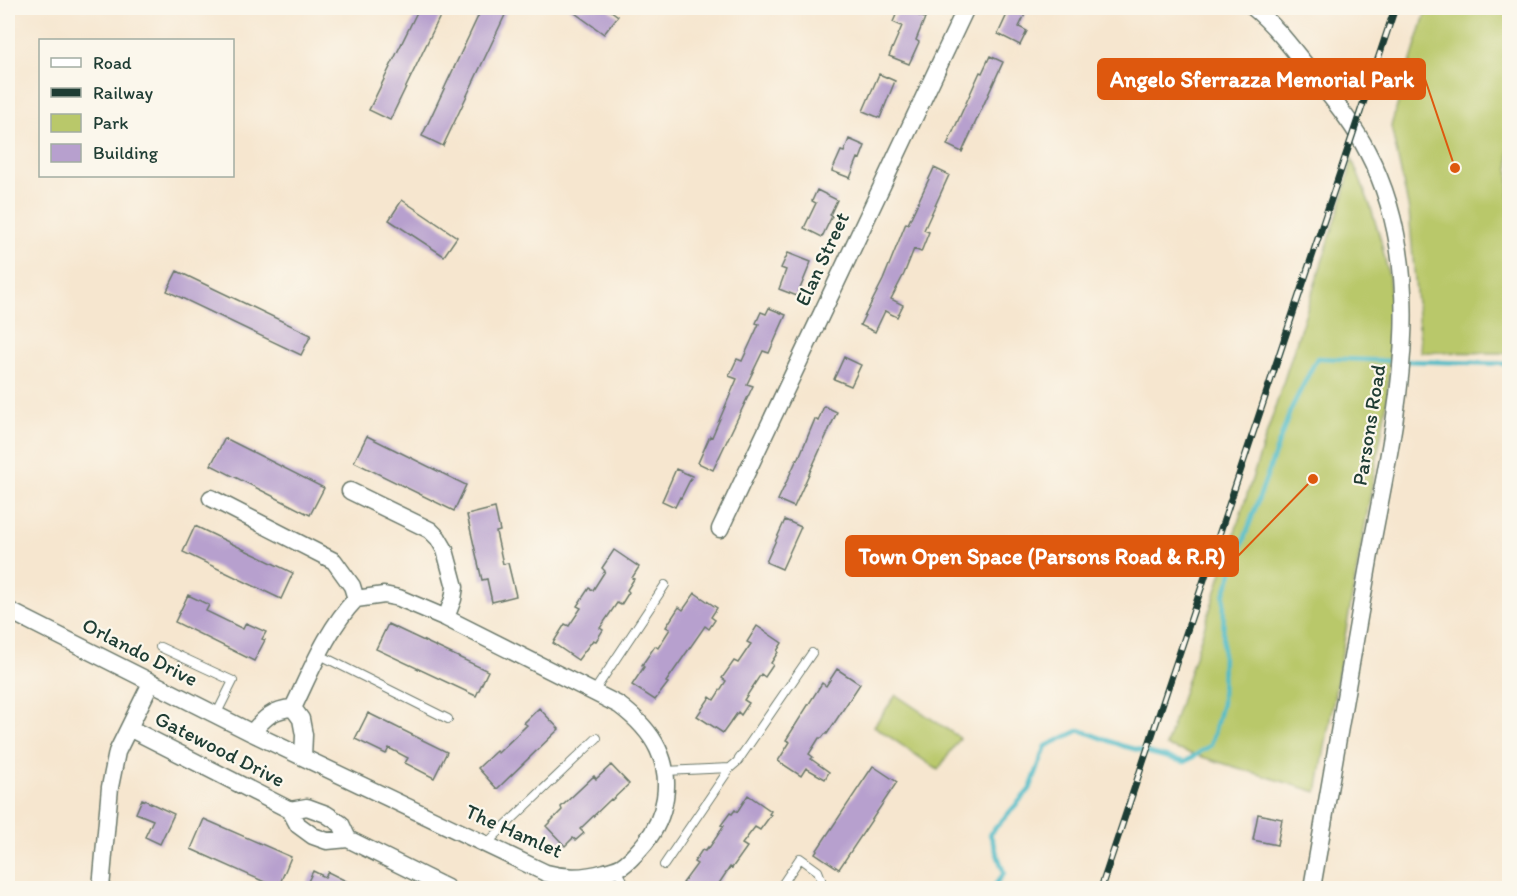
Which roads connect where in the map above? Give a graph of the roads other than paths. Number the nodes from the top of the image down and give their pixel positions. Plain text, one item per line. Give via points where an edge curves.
1 (966, 8) edge
2 (1254, 8) edge
3 (350, 491) dead end
4 (211, 498) dead end
5 (720, 529) dead end
6 (665, 585) dead end
7 (356, 600) junction
8 (8, 610) edge
9 (446, 618) junction
10 (160, 647) dead end
11 (812, 652) dead end
12 (320, 655) junction
13 (151, 683) junction
14 (593, 693) junction
15 (292, 708) junction
16 (216, 715) junction
17 (448, 719) dead end
18 (129, 728) junction
19 (252, 732) junction
20 (597, 738) dead end
21 (303, 757) junction
22 (730, 768) junction
23 (665, 771) junction
24 (290, 810) junction
25 (348, 839) junction
26 (486, 844) junction
27 (664, 866) dead end
28 (616, 869) junction
29 (101, 888) edge
30 (447, 888) edge
31 (627, 888) edge
32 (780, 888) edge
33 (818, 888) edge
34 (1312, 888) edge

1 - 5 street, Elan Street
2 - 34 street, Parsons Road via 1278,31 1366,148 1397,236 1403,304 1401,372 1393,434
3 - 9 street via 438,538 455,587
4 - 7 street via 334,561 352,586
6 - 14 lane
7 - 9 street, The Hamlet via 384,595 399,598
7 - 12 street via 344,611
8 - 13 street, Orlando Drive
9 - 14 street, The Hamlet
10 - 16 lane via 233,681
11 - 22 lane
12 - 15 street
12 - 17 lane
13 - 16 street, Orlando Drive
13 - 18 street, Gatewood Drive
14 - 23 street, The Hamlet via 619,705 644,726 659,750
15 - 19 street via 280,709
15 - 21 street via 301,719
16 - 19 street, Orlando Drive
18 - 24 street, Gatewood Drive
18 - 29 street, Gatewood Drive via 117,752 110,787
19 - 21 street, The Hamlet
20 - 26 lane
21 - 26 street, The Hamlet
22 - 23 lane
22 - 27 lane
23 - 28 street, The Hamlet via 664,807 652,834 638,852
24 - 25 street, Gatewood Drive via 298,825 313,836 327,842
24 - 25 street, Gatewood Drive via 307,807 326,814 341,824
25 - 30 street, Gatewood Drive
26 - 28 street, The Hamlet via 559,877 590,876
28 - 31 lane
32 - 33 lane via 800,858 818,871

